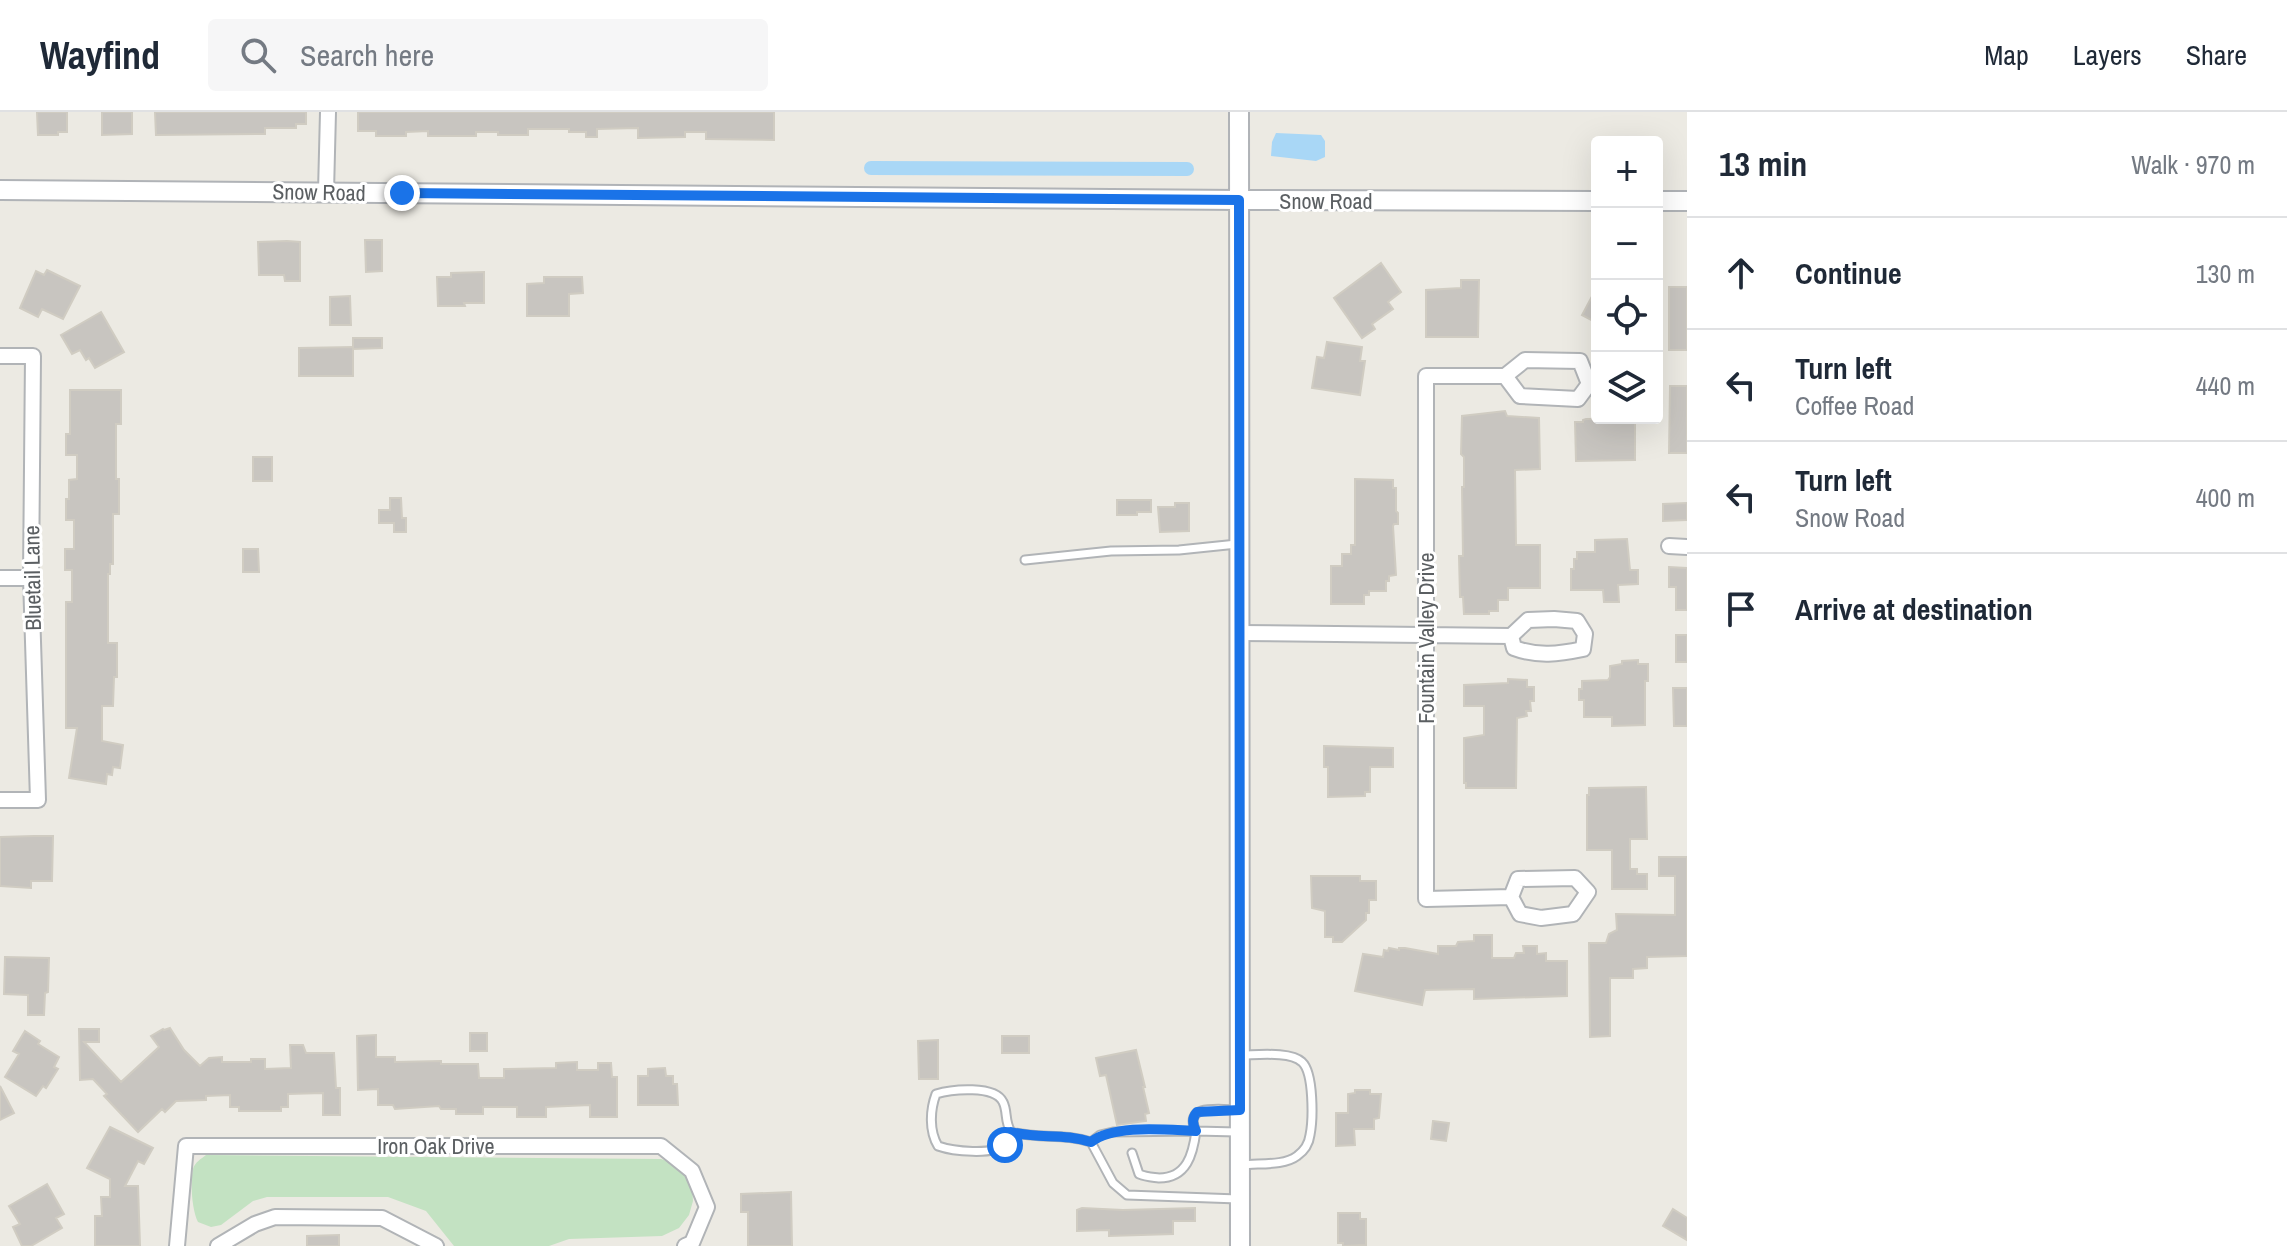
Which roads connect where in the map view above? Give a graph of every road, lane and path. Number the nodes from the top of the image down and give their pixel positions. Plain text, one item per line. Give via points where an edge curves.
1 (328, 112) edge
2 (1239, 112) edge
3 (0, 190) edge
4 (326, 192) junction
5 (1239, 200) junction
6 (1591, 201) edge
7 (1663, 201) edge
8 (1687, 201) edge
9 (0, 356) edge
10 (1505, 376) junction
11 (1239, 544) junction
12 (1669, 546) dead end
13 (1687, 547) edge
14 (1025, 560) dead end
15 (0, 578) edge
16 (31, 578) junction
17 (1239, 633) junction
18 (1426, 635) junction
19 (1511, 636) junction
20 (0, 800) edge
21 (1511, 897) junction
22 (1240, 1055) junction
23 (1240, 1110) junction
24 (1196, 1131) junction
25 (1011, 1132) junction
26 (1240, 1132) junction
27 (1091, 1142) junction
28 (1132, 1153) dead end
29 (1240, 1165) junction
30 (1240, 1199) junction
31 (177, 1246) edge
32 (218, 1246) edge
33 (436, 1246) edge
34 (685, 1246) edge
35 (1240, 1246) edge

1 - 4 street
2 - 5 main road
3 - 4 main road, Snow Road
4 - 5 main road, Snow Road
5 - 6 main road, Snow Road
5 - 11 main road
7 - 8 main road
9 - 16 street, Bluetail Lane via 33,356
10 - 10 street via 1520,396 1578,399 1589,384 1580,361 1525,360
10 - 18 street, Fountain Valley Drive via 1426,376
11 - 14 lane
11 - 17 main road
12 - 13 street
15 - 16 street
16 - 20 street, Bluetail Lane via 38,800
17 - 18 street
17 - 22 main road
18 - 19 street
18 - 21 street, Fountain Valley Drive via 1426,899
19 - 19 street via 1528,620 1554,619 1577,621 1585,634 1583,649 1557,654 1514,648
21 - 21 street via 1518,879 1575,878 1588,892 1573,914 1541,918 1520,914
22 - 23 main road
22 - 29 lane via 1284,1055 1303,1062 1311,1085 1311,1134 1296,1157
23 - 24 lane via 1197,1112
23 - 26 main road
24 - 26 lane
24 - 27 lane via 1113,1132
24 - 28 lane via 1187,1163 1167,1178 1139,1174
25 - 25 lane via 999,1095 948,1090 936,1094 932,1137 938,1146 950,1151 993,1150 1005,1145
25 - 27 lane
26 - 29 main road
27 - 30 lane via 1113,1183 1127,1195
29 - 30 main road
30 - 35 main road
31 - 34 street, Iron Oak Drive via 186,1146 661,1146 692,1171 707,1207 692,1243
32 - 33 street via 275,1217 382,1218

